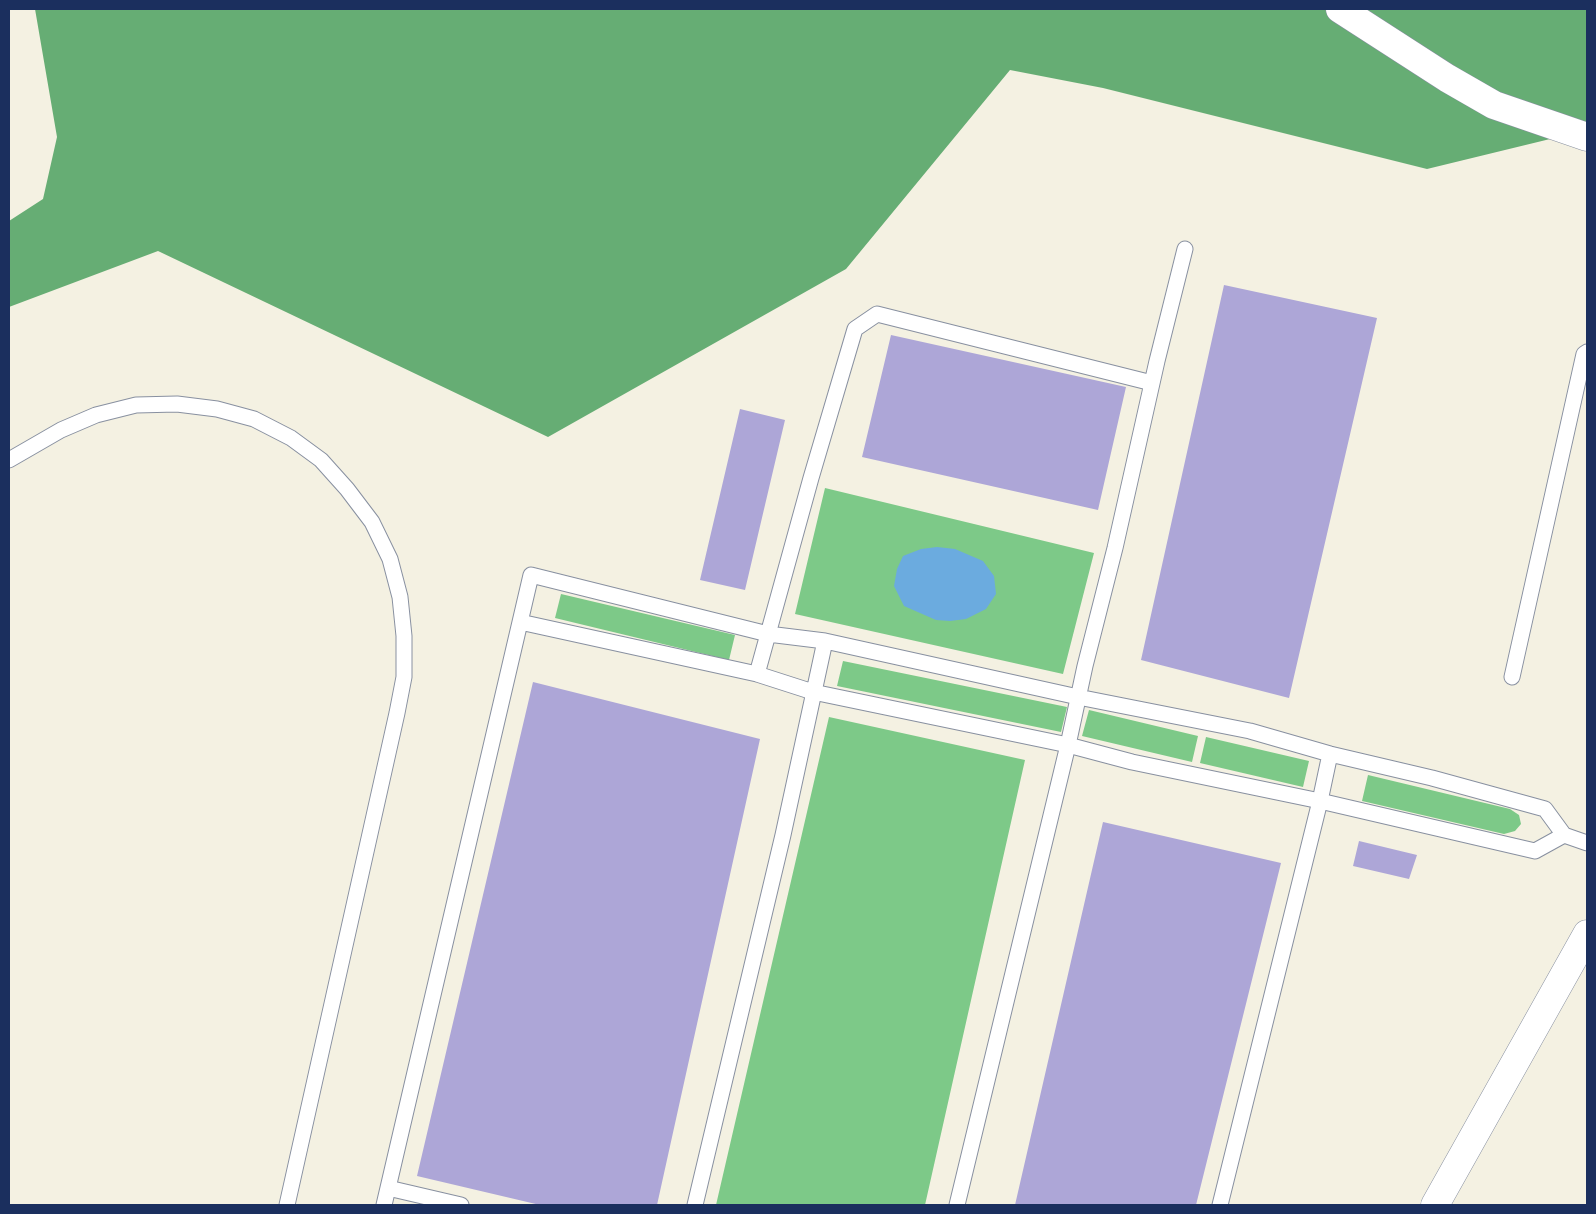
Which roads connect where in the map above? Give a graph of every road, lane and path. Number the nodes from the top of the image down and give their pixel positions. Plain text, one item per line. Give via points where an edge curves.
1 (1340, 9) edge
2 (1587, 137) edge
3 (1185, 249) dead end
4 (1587, 352) edge
5 (1152, 383) junction
6 (9, 460) edge
7 (520, 622) junction
8 (768, 634) junction
9 (825, 642) junction
10 (757, 674) junction
11 (1512, 677) dead end
12 (813, 692) junction
13 (1078, 697) junction
14 (1068, 745) junction
15 (1330, 754) junction
16 (1320, 801) junction
17 (1564, 835) junction
18 (1587, 843) edge
19 (1587, 934) edge
20 (388, 1188) junction
21 (287, 1205) edge
22 (384, 1205) edge
23 (461, 1205) edge
24 (694, 1205) edge
25 (957, 1205) edge
26 (1220, 1205) edge
27 (1434, 1205) edge

1 - 2 street via 1494,105
3 - 5 lane
4 - 11 lane
5 - 8 lane via 878,314 855,329
5 - 13 lane
6 - 21 lane via 60,430 96,415 136,405 177,404 217,409 254,419 291,438 321,460 372,522 390,559 400,597 404,677
7 - 8 lane via 532,575
7 - 10 lane
7 - 20 lane
8 - 9 lane
8 - 10 lane
9 - 12 lane
9 - 13 lane
10 - 12 lane
12 - 14 lane
12 - 24 lane via 783,835
13 - 14 lane
13 - 15 lane via 1250,731
14 - 16 lane via 1132,762
14 - 25 lane
15 - 16 lane
15 - 17 lane via 1545,809
16 - 17 lane via 1535,851
16 - 26 lane
17 - 18 lane
19 - 27 street
20 - 22 lane
20 - 23 lane

